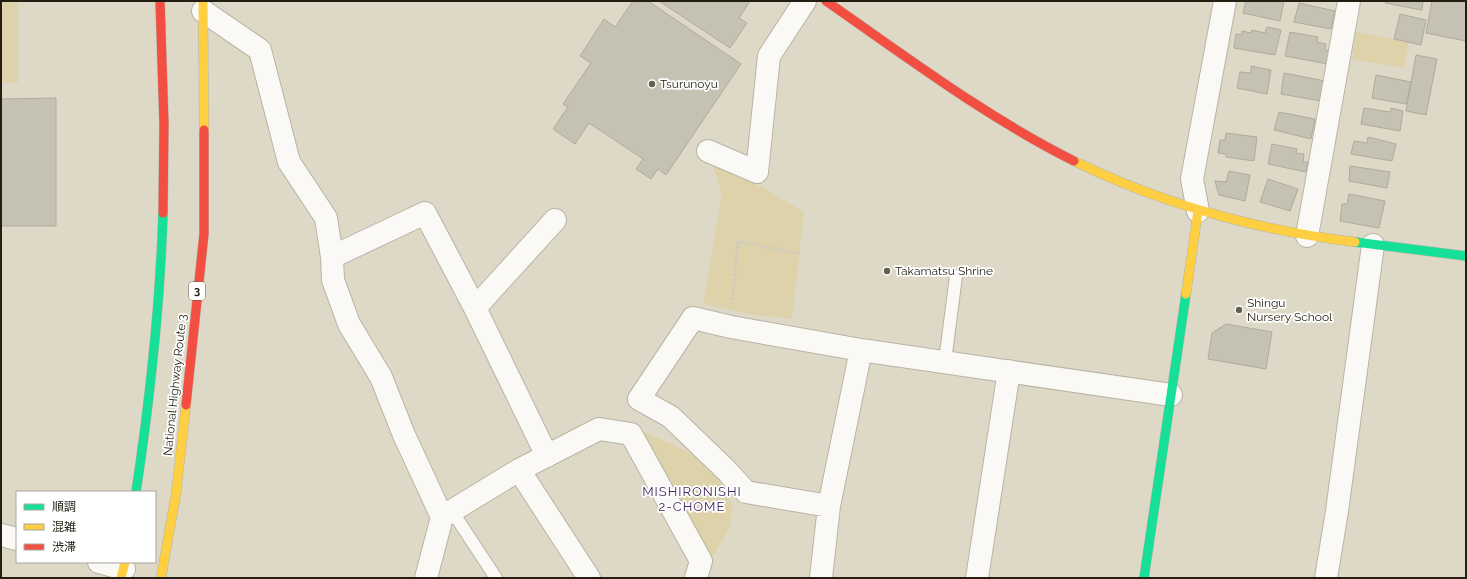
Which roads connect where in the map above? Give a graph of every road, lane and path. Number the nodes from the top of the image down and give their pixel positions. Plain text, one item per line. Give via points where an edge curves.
1 (160, 1) edge
2 (805, 1) edge
3 (826, 1) edge
4 (1225, 1) edge
5 (1349, 1) edge
6 (203, 6) edge
7 (708, 151) dead end
8 (1198, 211) junction
9 (554, 220) dead end
10 (1307, 236) junction
11 (1372, 246) junction
12 (800, 254) dead end
13 (1466, 256) edge
14 (332, 257) junction
15 (915, 268) dead end
16 (734, 276) dead end
17 (956, 276) joint
18 (475, 308) junction
19 (861, 350) junction
20 (945, 361) junction
21 (1009, 371) junction
22 (1171, 395) junction
23 (546, 456) junction
24 (519, 470) junction
25 (136, 491) edge
26 (829, 506) junction
27 (447, 514) junction
28 (1, 535) edge
29 (16, 539) edge
30 (102, 563) edge
31 (123, 570) edge
32 (161, 578) edge
33 (426, 578) edge
34 (496, 578) edge
35 (589, 578) edge
36 (696, 578) edge
37 (821, 578) edge
38 (977, 578) edge
39 (1144, 578) edge
40 (1326, 578) edge

1 - 25 main road, National Highway Route 3 via 164,184 155,360
2 - 7 street via 769,56 757,172
3 - 8 main road via 951,88 1034,141 1115,181
4 - 8 street via 1192,179
5 - 10 street
6 - 14 street via 260,50 289,162 326,218
6 - 32 main road, National Highway Route 3 / 3 via 204,234 176,494
8 - 10 main road
8 - 22 main road
9 - 18 street
10 - 11 main road
11 - 13 main road
11 - 40 street
12 - 16 path via 738,241
14 - 18 street via 425,213
14 - 27 street via 333,280 349,324 381,377 404,435
15 - 17 path
17 - 20 lane
18 - 23 street
19 - 20 street
19 - 26 street
19 - 26 street via 693,318 639,399 671,417 746,492
20 - 21 street
21 - 22 street
21 - 38 street
22 - 39 main road
23 - 24 street
23 - 36 street via 599,429 631,434 701,561
24 - 27 street
24 - 35 street
26 - 37 street
27 - 33 street
27 - 34 lane
28 - 29 street
30 - 31 street

